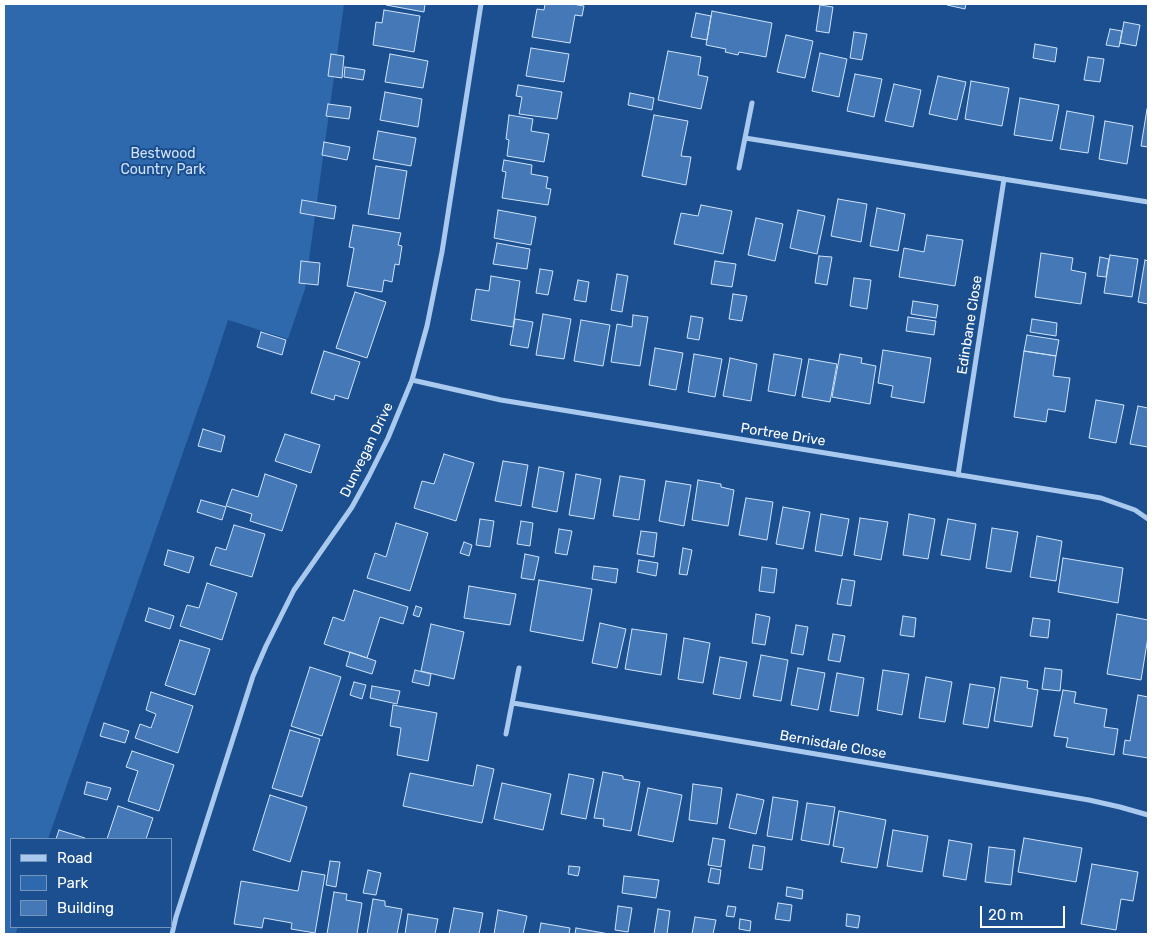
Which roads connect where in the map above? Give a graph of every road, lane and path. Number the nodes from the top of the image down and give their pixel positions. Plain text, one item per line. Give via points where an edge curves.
1 (481, 4) edge
2 (752, 103) dead end
3 (745, 138) junction
4 (739, 168) dead end
5 (1004, 179) junction
6 (1148, 202) edge
7 (412, 380) junction
8 (958, 474) junction
9 (1148, 519) edge
10 (519, 668) dead end
11 (512, 702) junction
12 (506, 734) dead end
13 (1148, 815) edge
14 (172, 934) edge

1 - 7 street, Dunvegan Drive via 442,252
2 - 3 street
3 - 4 street
3 - 5 street
5 - 6 street
5 - 8 street, Edinbane Close
7 - 8 street, Portree Drive via 501,400
7 - 14 street, Dunvegan Drive via 369,476 352,507 294,590 253,676
8 - 9 street, Portree Drive via 1101,498 1135,510
10 - 11 street
11 - 12 street
11 - 13 street, Bernisdale Close via 1089,800

